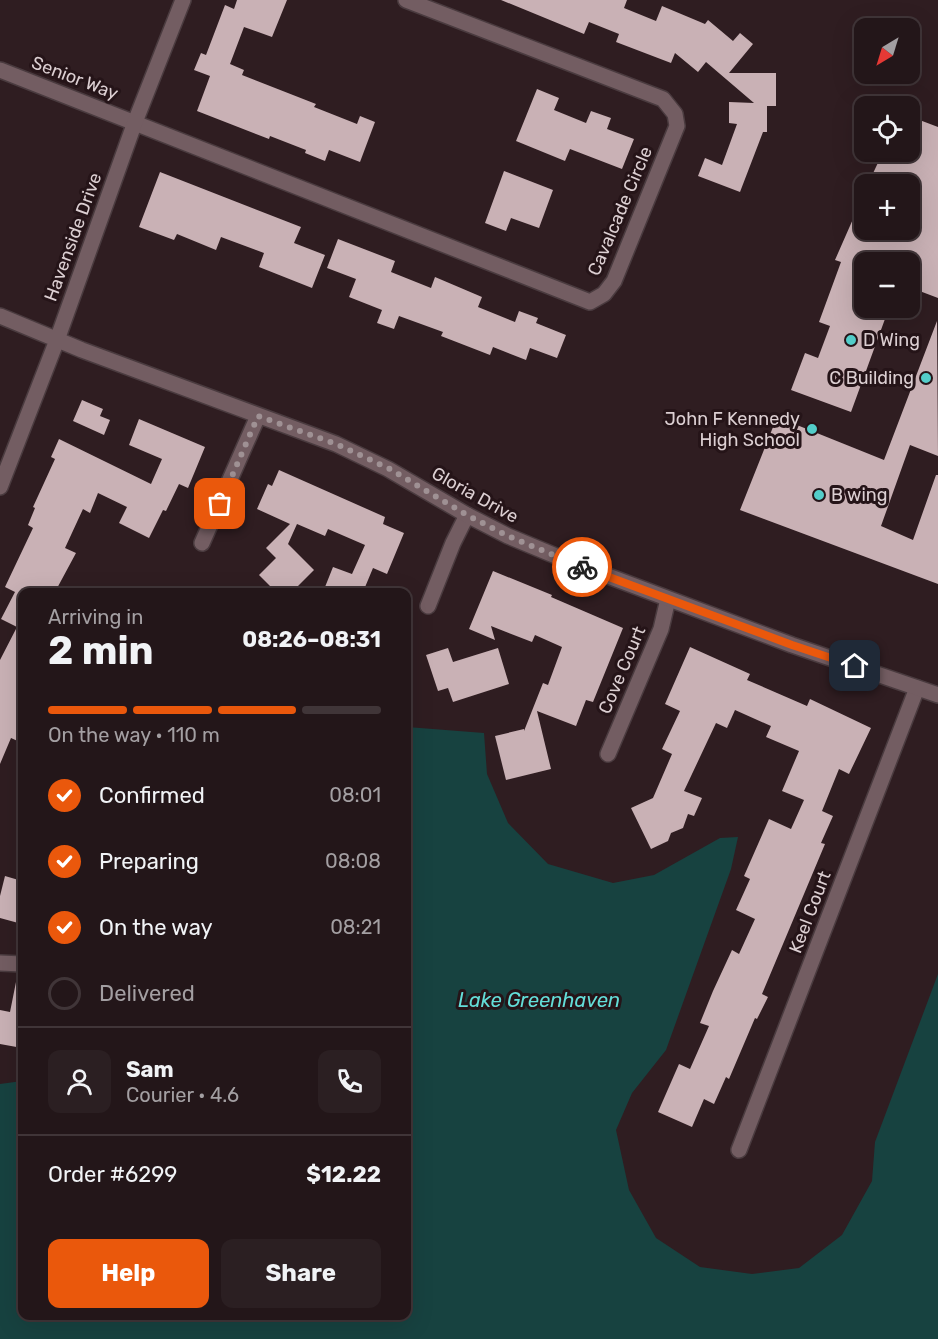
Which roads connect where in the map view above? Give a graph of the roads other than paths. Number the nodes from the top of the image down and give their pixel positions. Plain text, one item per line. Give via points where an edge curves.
1 (183, 0) edge
2 (406, 0) edge
3 (0, 70) edge
4 (135, 122) junction
5 (0, 316) edge
6 (57, 340) junction
7 (258, 416) junction
8 (0, 487) edge
9 (467, 515) junction
10 (202, 543) dead end
11 (669, 599) junction
12 (428, 606) dead end
13 (917, 688) junction
14 (938, 695) edge
15 (608, 754) dead end
16 (0, 963) edge
17 (18, 964) edge
18 (739, 1150) dead end

1 - 4 street, Havenside Drive
2 - 4 street, Cavalcade Circle via 663,99 675,114 677,126 614,281 604,294 590,302
3 - 4 street, Senior Way
4 - 6 street, Havenside Drive
5 - 6 street, Gloria Drive
6 - 7 street, Gloria Drive
6 - 8 street, Havenside Drive
7 - 9 street, Gloria Drive via 388,468
7 - 10 street
9 - 11 street, Gloria Drive via 548,553
9 - 12 street
11 - 13 street, Gloria Drive
11 - 15 street, Cove Court via 661,629
13 - 14 street, Gloria Drive
13 - 18 street, Keel Court
16 - 17 street

